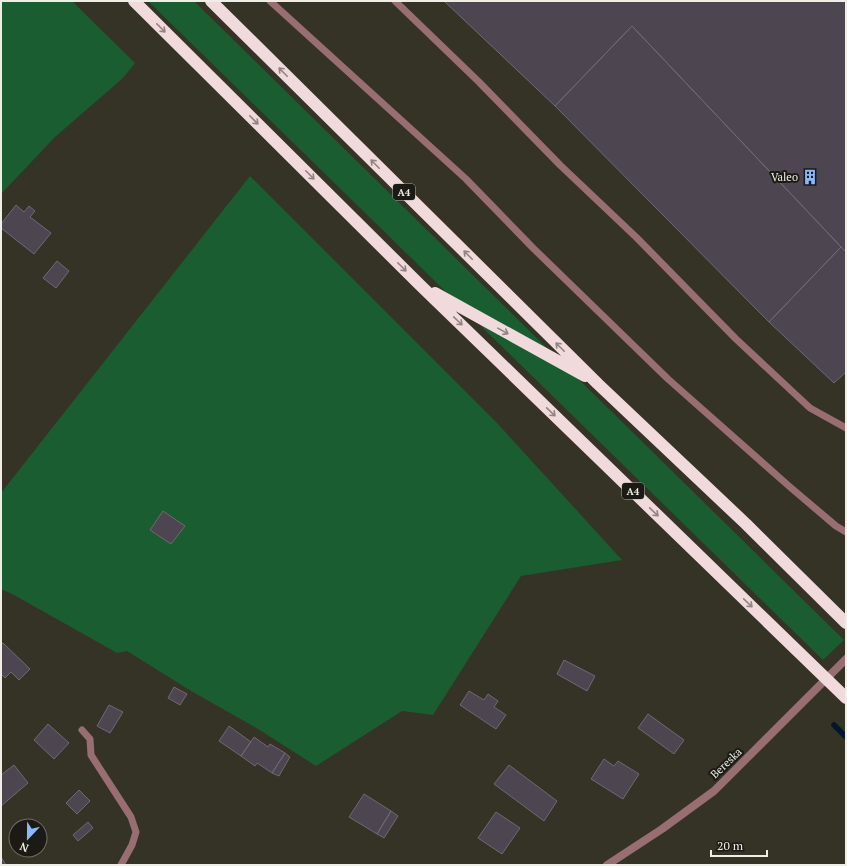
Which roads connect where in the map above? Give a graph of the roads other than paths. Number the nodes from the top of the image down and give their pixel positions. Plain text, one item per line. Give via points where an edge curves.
1 (134, 1) edge
2 (211, 1) edge
3 (270, 1) edge
4 (395, 1) edge
5 (420, 285) junction
6 (598, 384) junction
7 (846, 428) edge
8 (846, 532) edge
9 (846, 623) edge
10 (846, 660) edge
11 (846, 698) edge
12 (82, 730) dead end
13 (121, 865) edge
14 (607, 865) edge

1 -> 5 highway, A4
6 -> 2 highway, A4
3 - 8 lane via 466,179 668,379 790,487
4 - 7 lane via 637,238 736,339 810,408
5 -> 6 highway, A4
5 -> 11 highway, A4
6 - 9 highway, A4 via 741,518
10 - 14 street, Bereska via 714,791
12 - 13 lane via 90,739 91,755 131,817 136,832

